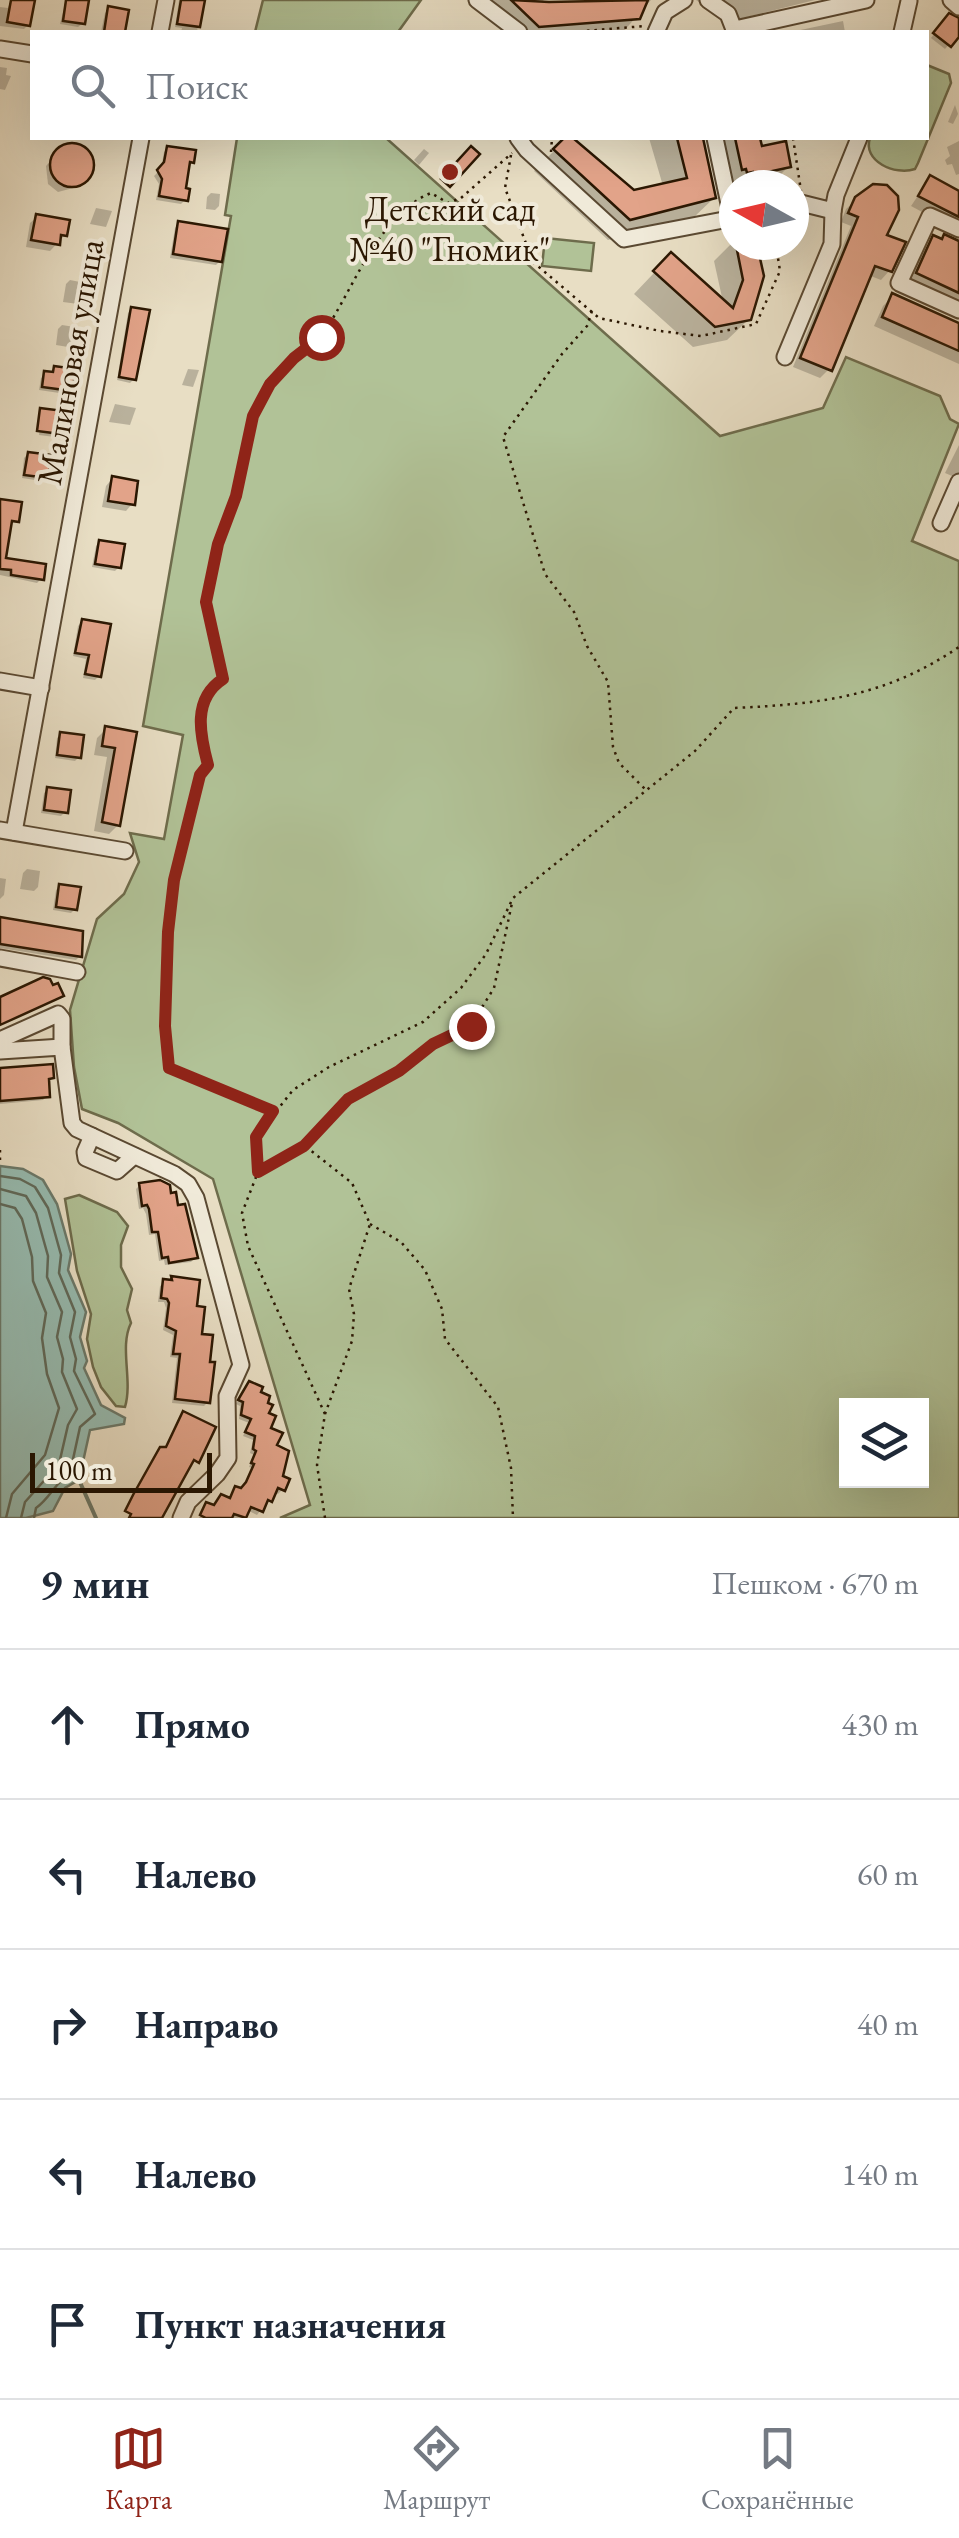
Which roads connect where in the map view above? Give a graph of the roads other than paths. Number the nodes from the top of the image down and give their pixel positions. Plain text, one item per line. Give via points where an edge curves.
1 (166, 0) edge
2 (477, 0) edge
3 (684, 0) edge
4 (708, 0) edge
5 (866, 0) edge
6 (908, 0) edge
7 (919, 0) edge
8 (950, 0) edge
9 (959, 7) edge
10 (650, 29) edge
11 (160, 30) edge
12 (516, 30) edge
13 (735, 30) edge
14 (902, 30) edge
15 (0, 48) edge
16 (30, 54) edge
17 (141, 140) edge
18 (715, 140) edge
19 (858, 140) edge
20 (515, 143) edge
21 (722, 170) edge
22 (809, 206) edge
23 (833, 211) junction
24 (719, 221) edge
25 (959, 229) edge
26 (959, 310) edge
27 (785, 357) dead end
28 (959, 482) edge
29 (941, 523) dead end
30 (0, 681) edge
31 (40, 688) junction
32 (7, 831) edge
33 (125, 852) dead end
34 (0, 958) edge
35 (77, 972) dead end
36 (0, 1040) edge
37 (62, 1048) junction
38 (0, 1052) edge
39 (181, 1518) edge

1 - 11 street
2 - 12 street
3 - 10 street
4 - 13 street via 722,8
5 - 13 street
6 - 7 street
6 - 14 street
8 - 9 street
15 - 16 street
17 - 31 street, Малиновая улица
18 - 21 street
19 - 23 street
20 - 24 street via 624,239
22 - 23 street
23 - 27 street via 832,244
25 - 26 street via 930,216 899,283
28 - 29 street
30 - 31 street
31 - 32 street, Малиновая улица
32 - 33 street
34 - 35 street
36 - 37 street via 58,1014
37 - 38 street
37 - 39 street via 72,1124 174,1174 196,1198 241,1365 227,1396 228,1458

